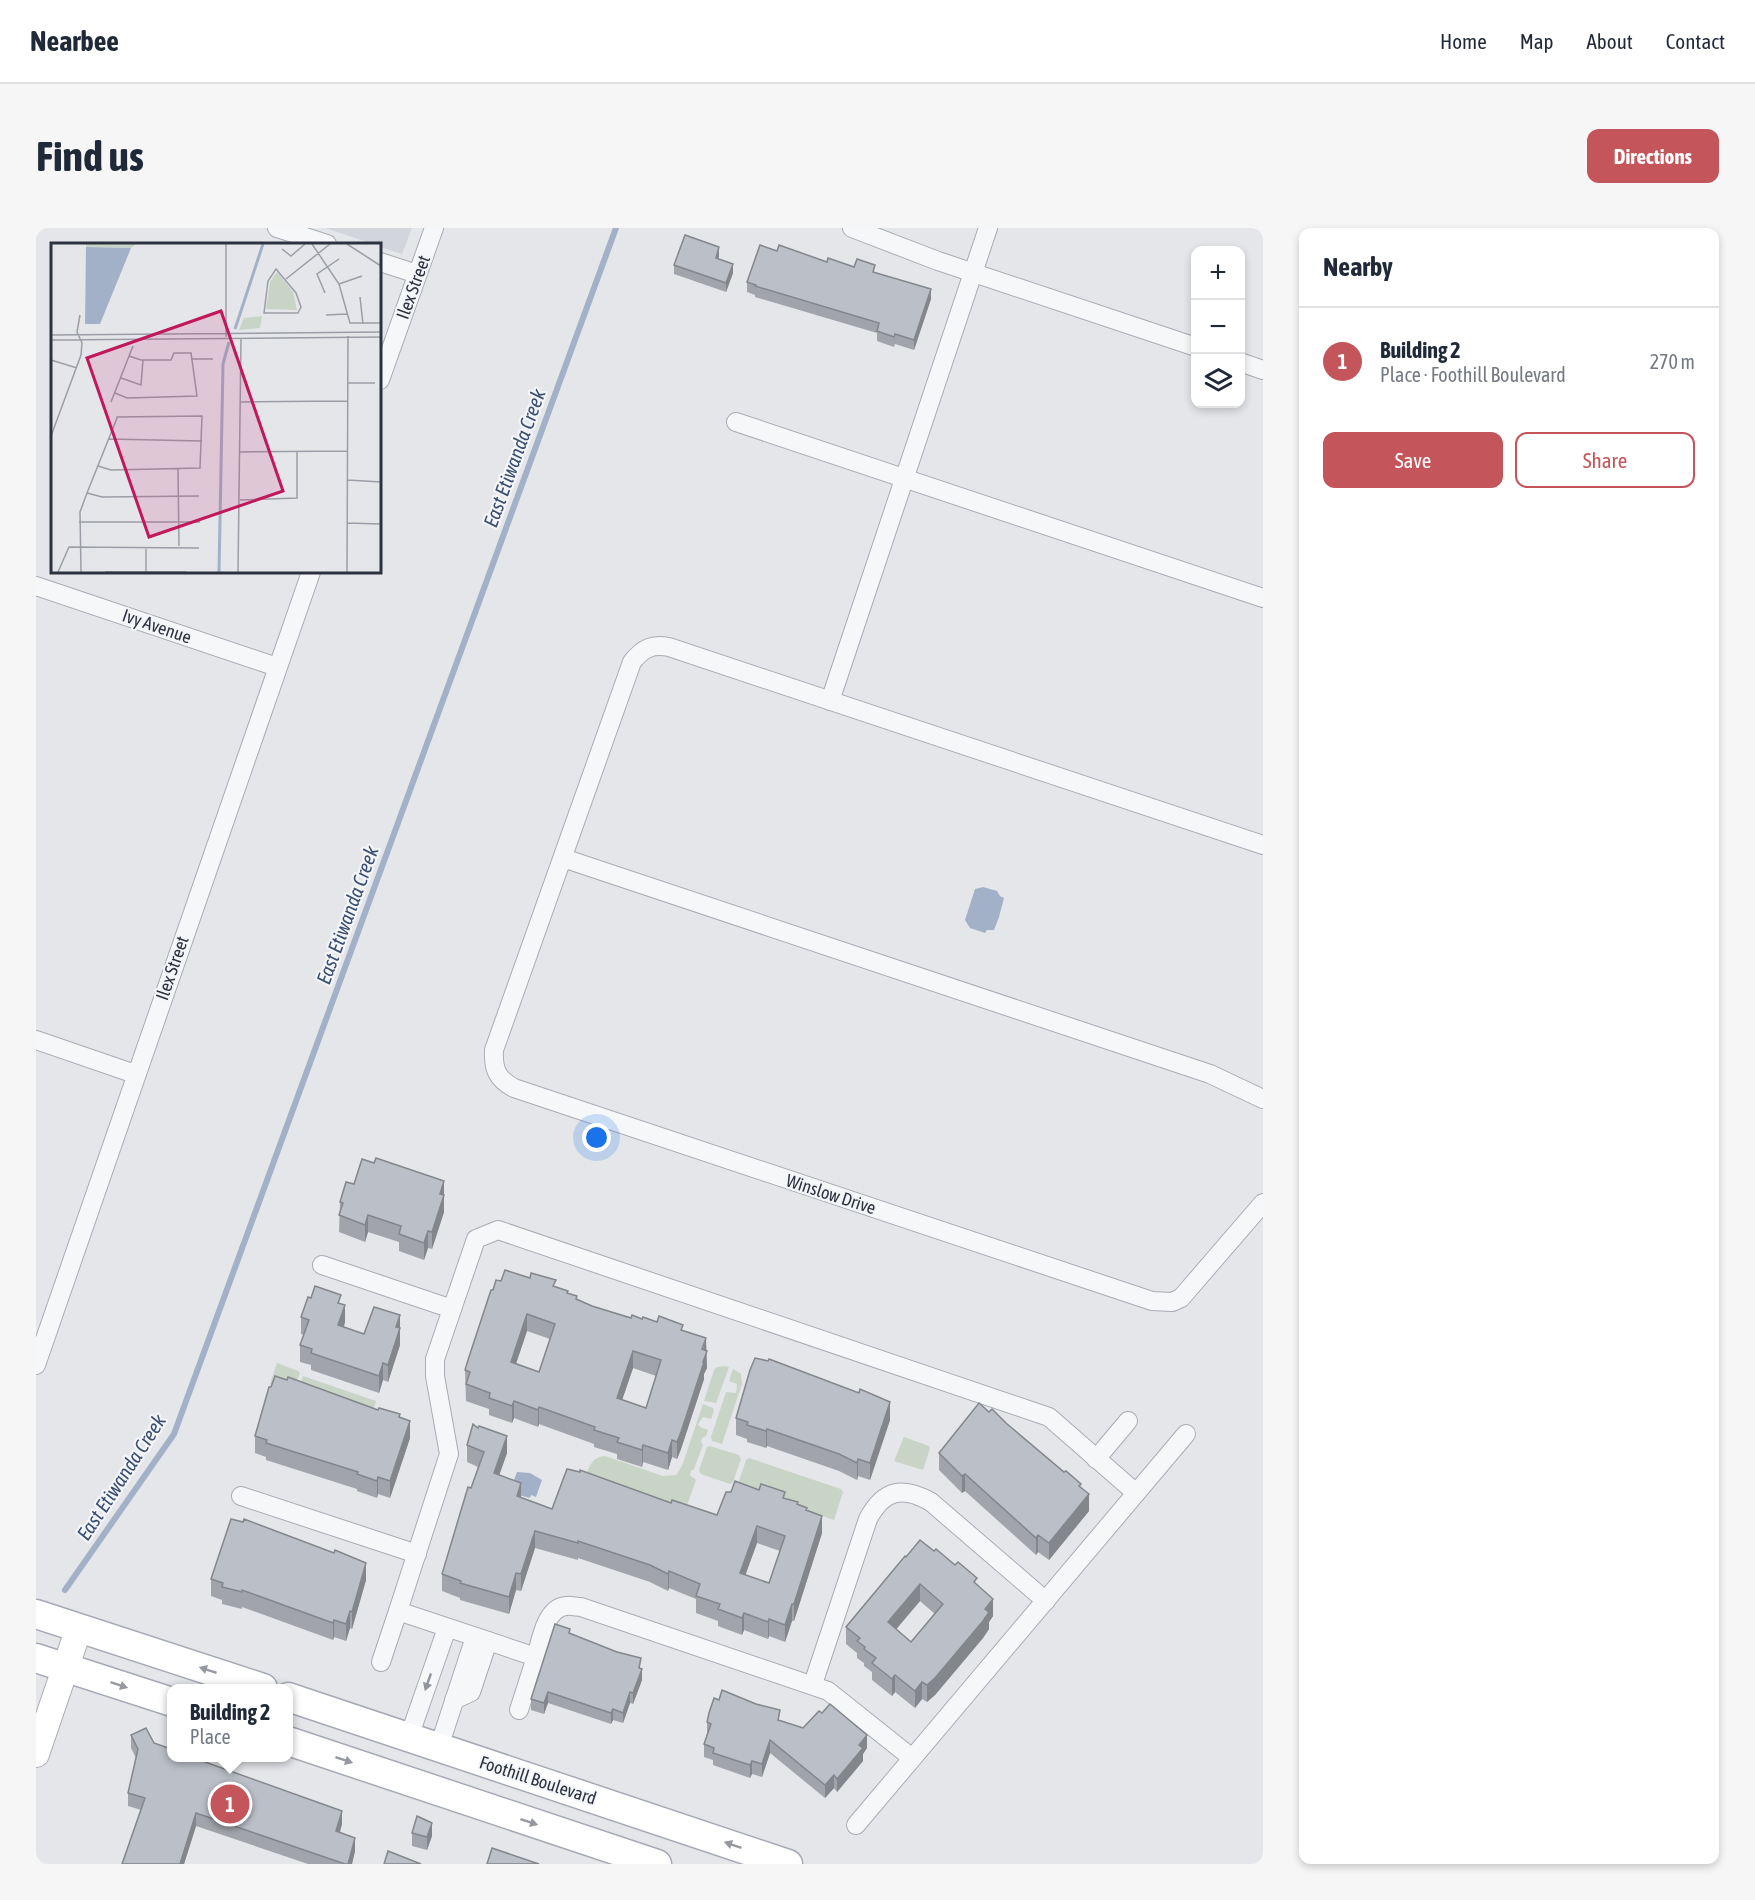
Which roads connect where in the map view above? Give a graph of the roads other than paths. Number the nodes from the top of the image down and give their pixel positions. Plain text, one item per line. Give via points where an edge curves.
1 (277, 228) edge
2 (434, 228) edge
3 (852, 228) edge
4 (988, 228) edge
5 (324, 243) edge
6 (381, 262) edge
7 (973, 273) junction
8 (417, 274) junction
9 (1191, 345) edge
10 (1245, 364) edge
11 (1263, 370) edge
12 (381, 377) edge
13 (736, 422) dead end
14 (904, 479) junction
15 (311, 573) edge
16 (36, 586) edge
17 (1263, 598) edge
18 (277, 667) junction
19 (830, 701) junction
20 (1263, 845) edge
21 (562, 858) junction
22 (36, 1040) edge
23 (135, 1074) junction
24 (1263, 1099) edge
25 (1263, 1203) edge
26 (322, 1265) dead end
27 (452, 1309) junction
28 (36, 1365) edge
29 (1128, 1421) dead end
30 (1186, 1434) dead end
31 (1096, 1459) junction
32 (1136, 1493) junction
33 (241, 1496) dead end
34 (417, 1554) junction
35 (1046, 1600) junction
36 (398, 1611) junction
37 (36, 1614) edge
38 (79, 1628) junction
39 (447, 1628) junction
40 (482, 1639) junction
41 (536, 1657) junction
42 (36, 1658) edge
43 (381, 1662) dead end
44 (66, 1667) junction
45 (248, 1684) edge
46 (813, 1684) junction
47 (293, 1699) edge
48 (167, 1701) edge
49 (519, 1710) dead end
50 (409, 1737) junction
51 (293, 1744) edge
52 (439, 1747) junction
53 (36, 1754) edge
54 (912, 1758) junction
55 (856, 1825) dead end
56 (657, 1864) edge
57 (788, 1864) edge

1 - 5 street
2 - 8 street, Ilex Street
3 - 7 street
4 - 7 street
6 - 8 street
7 - 9 street
7 - 14 street
8 - 12 street, Ilex Street
10 - 11 street
13 - 14 street
14 - 17 street
14 - 19 street
15 - 18 street, Ilex Street
16 - 18 street, Ivy Avenue
18 - 23 street, Ilex Street
19 - 20 street
19 - 21 street via 669,647 649,646 632,662
21 - 24 street via 1210,1074
21 - 25 street, Winslow Drive via 494,1050 496,1073 514,1088 1152,1301 1172,1302 1189,1290
22 - 23 street
23 - 28 street, Ilex Street
26 - 27 street
27 - 31 street via 476,1239 498,1230 1049,1417
27 - 34 street via 435,1359 449,1454
29 - 31 street
30 - 32 street
31 - 32 street
32 - 35 street
33 - 34 street
34 - 36 street
35 - 46 street via 931,1502 900,1492 882,1498 868,1519
35 - 54 street
36 - 39 street
36 - 43 street
37 - 38 main road
38 - 44 main road
45 -> 38 main road
39 - 40 street
39 -> 50 street
40 - 41 street
40 - 52 street via 454,1700
41 - 46 street via 549,1618 557,1608 566,1605
41 - 49 street
42 - 44 main road
44 -> 48 main road
44 - 53 main road
46 - 54 street via 828,1690
47 - 50 main road, Foothill Boulevard
50 - 52 main road, Foothill Boulevard
51 -> 56 main road
57 -> 52 main road, Foothill Boulevard
54 - 55 street

